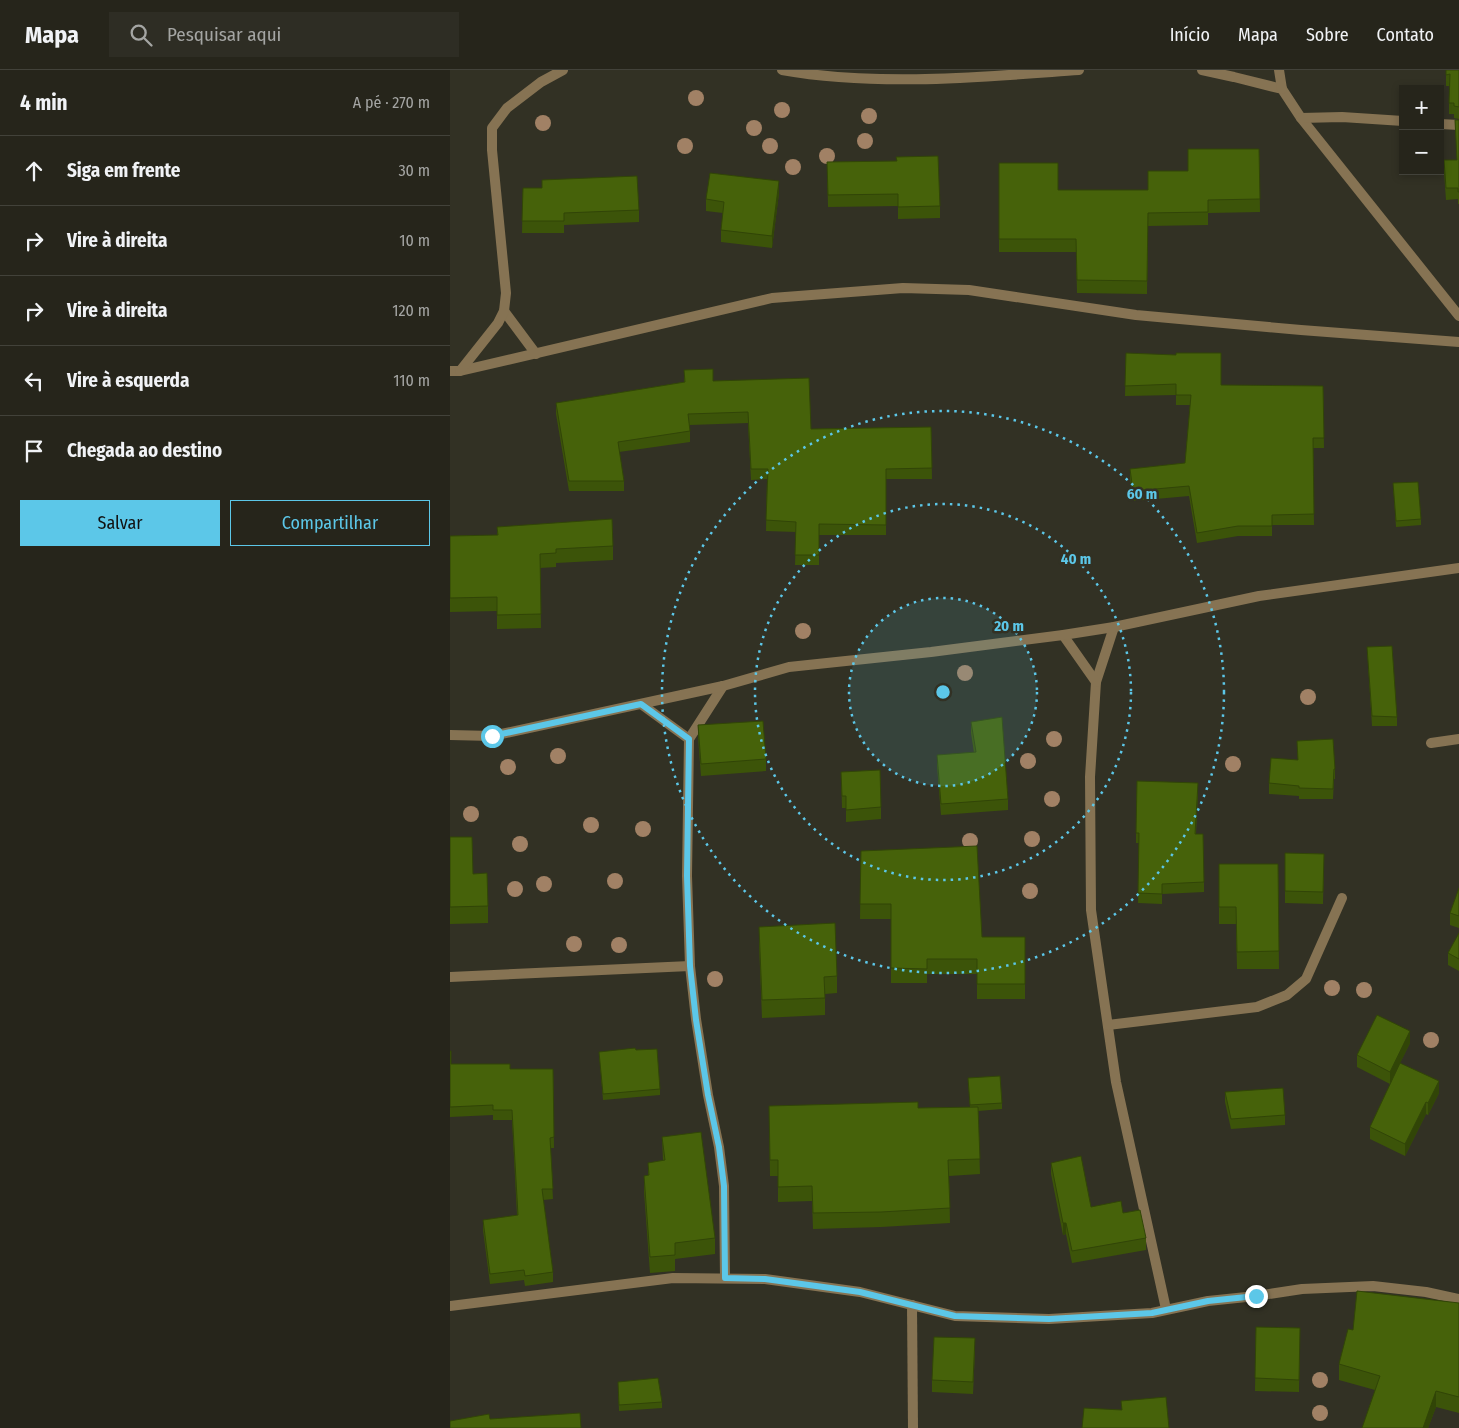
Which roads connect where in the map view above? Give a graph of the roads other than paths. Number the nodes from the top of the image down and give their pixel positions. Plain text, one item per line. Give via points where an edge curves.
1 (563, 70) edge
2 (782, 70) edge
3 (1078, 70) edge
4 (1202, 70) edge
5 (1279, 70) edge
6 (1282, 89) junction
7 (1302, 118) junction
8 (1399, 121) edge
9 (1444, 124) edge
10 (1459, 125) edge
11 (504, 311) junction
12 (1459, 316) edge
13 (1459, 342) edge
14 (536, 354) junction
15 (455, 371) edge
16 (1459, 568) edge
17 (1114, 627) junction
18 (1064, 635) junction
19 (1096, 682) junction
20 (723, 686) junction
21 (641, 704) junction
22 (450, 735) edge
23 (689, 739) junction
24 (1459, 739) edge
25 (1431, 743) dead end
26 (1342, 898) dead end
27 (690, 966) junction
28 (450, 977) edge
29 (1108, 1025) junction
30 (725, 1278) junction
31 (1459, 1299) edge
32 (912, 1305) junction
33 (450, 1306) edge
34 (1166, 1310) junction
35 (913, 1428) edge

1 - 11 street via 507,108 492,128 506,293
2 - 3 street via 867,79 956,78
4 - 6 street
5 - 6 street
6 - 7 street
7 - 8 street
7 - 12 street
9 - 10 street
11 - 14 street
11 - 15 street via 498,323
13 - 14 street via 1146,316 969,290 903,288 772,298
14 - 15 street
16 - 17 street via 1259,596
17 - 18 street
17 - 19 street
18 - 19 street
18 - 20 street via 789,667
19 - 29 street via 1090,777 1091,910
20 - 21 street
20 - 23 street
21 - 22 street via 492,736
21 - 23 street
23 - 27 street via 687,876
24 - 25 street
26 - 29 street via 1306,979 1287,995 1257,1007
27 - 28 street
27 - 30 street via 724,1186
29 - 34 street via 1116,1082
30 - 32 street via 765,1279 860,1292
30 - 33 street via 673,1278
31 - 34 street via 1374,1286 1302,1289
32 - 34 street via 955,1316 1049,1319
32 - 35 street

